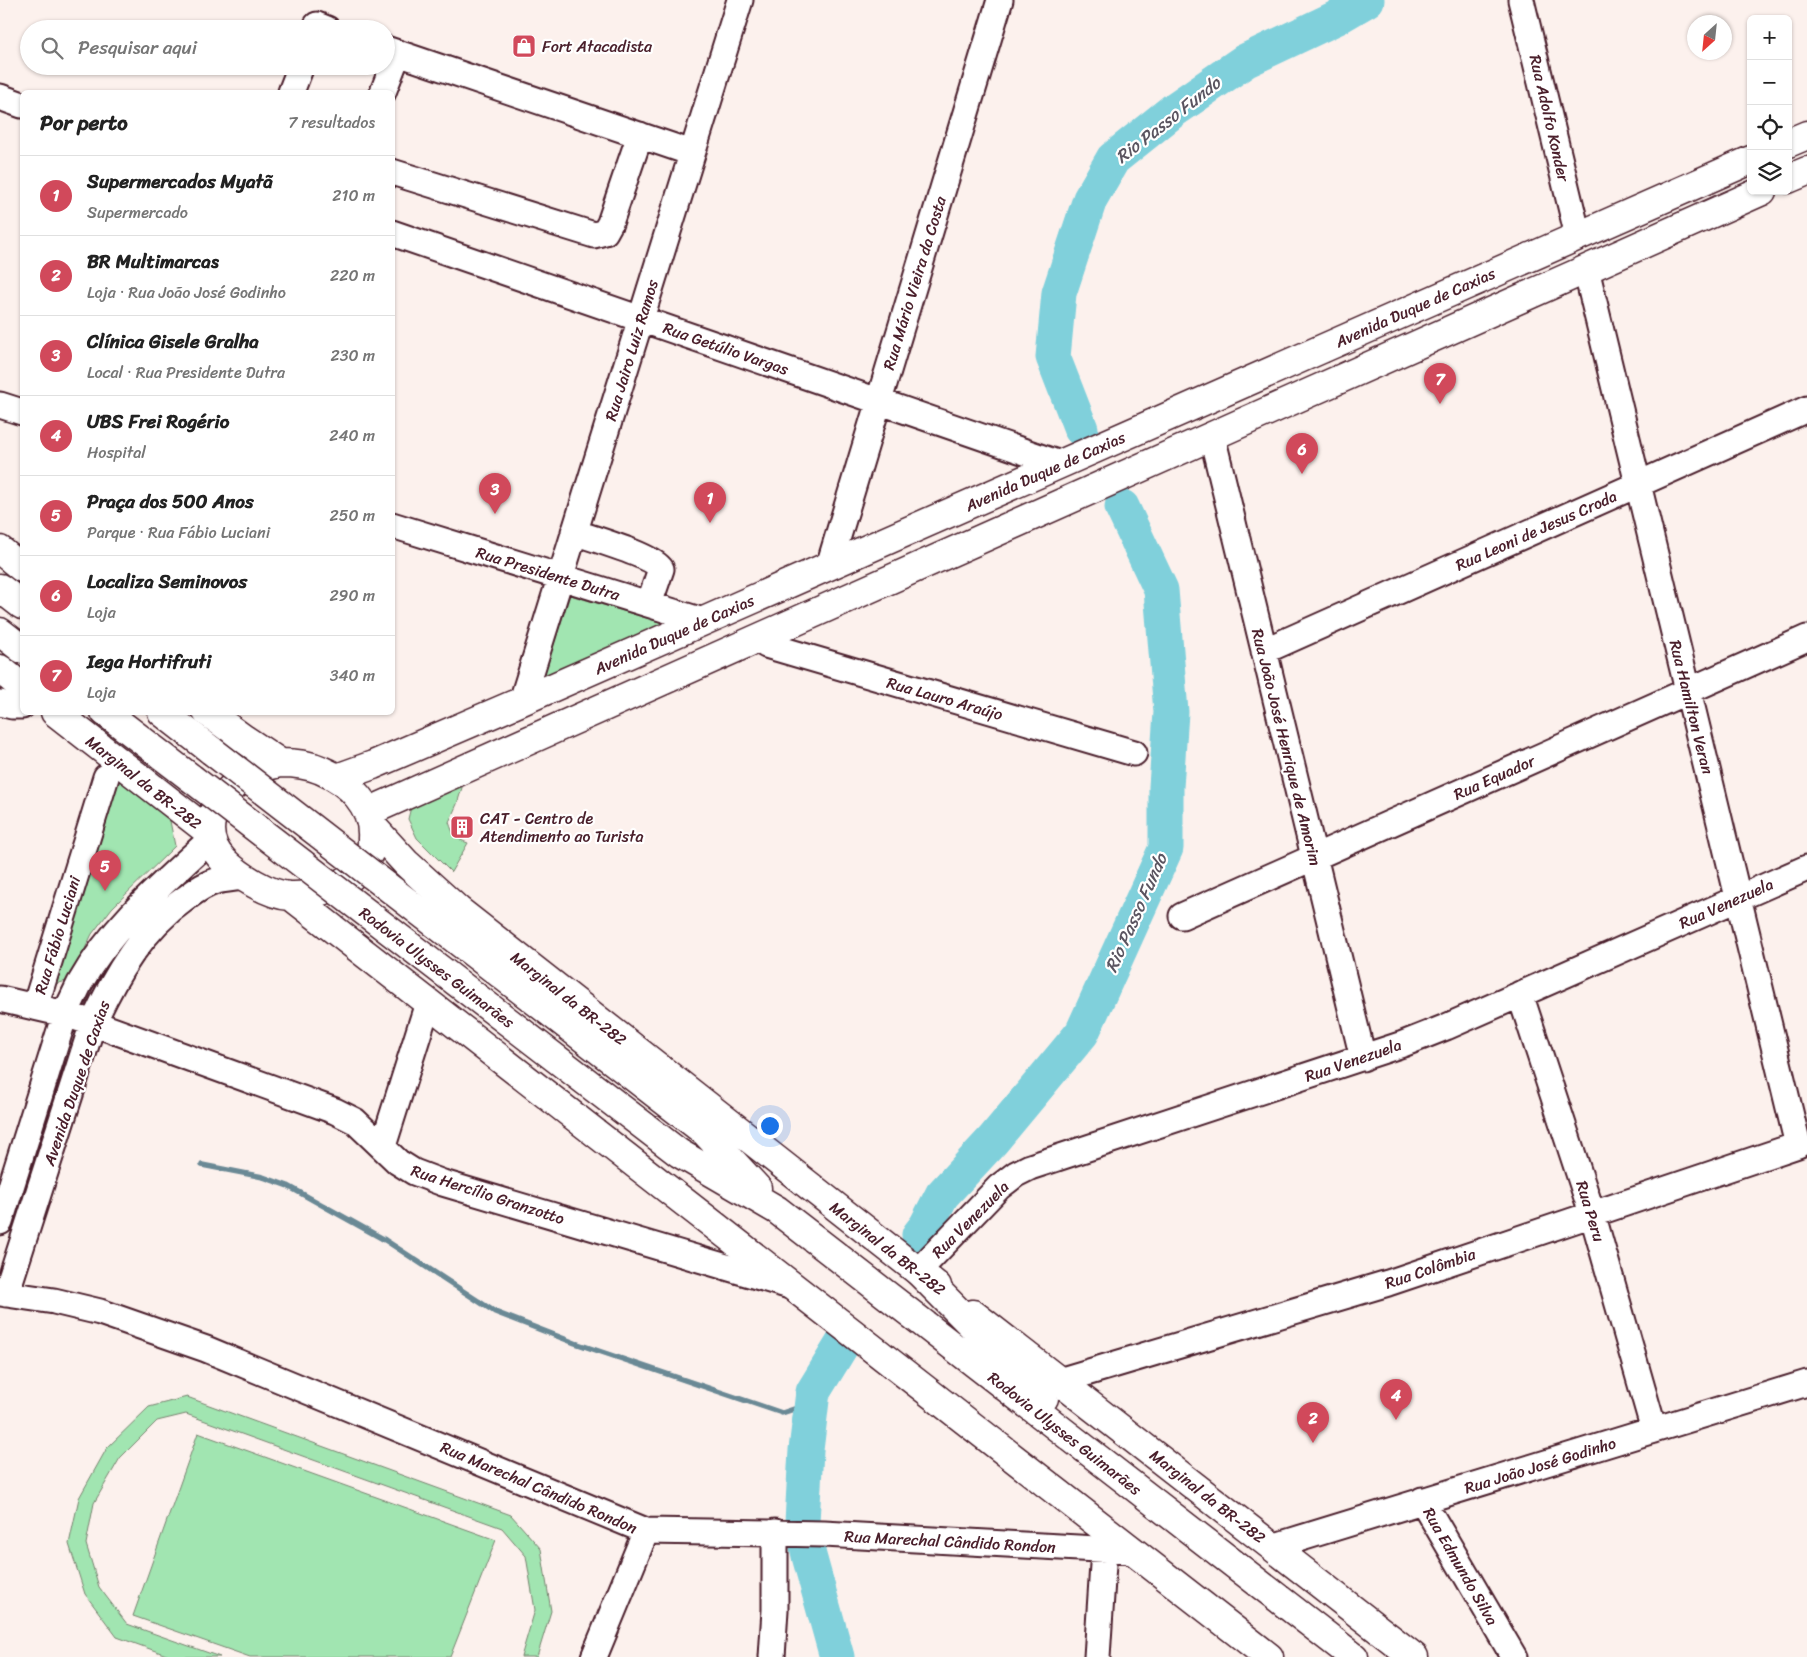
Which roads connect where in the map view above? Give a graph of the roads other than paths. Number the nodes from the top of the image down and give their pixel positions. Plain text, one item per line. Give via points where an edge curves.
1 (740, 0) edge
2 (1000, 0) edge
3 (1521, 0) edge
4 (395, 52) edge
5 (298, 75) edge
6 (387, 75) edge
7 (292, 90) edge
8 (383, 90) edge
9 (0, 97) edge
10 (20, 104) edge
11 (640, 135) junction
12 (1807, 135) edge
13 (1792, 141) edge
14 (692, 152) junction
15 (1747, 162) edge
16 (1807, 171) edge
17 (395, 173) edge
18 (1792, 177) edge
19 (1753, 195) edge
20 (395, 233) edge
21 (1578, 236) junction
22 (1586, 269) junction
23 (641, 319) junction
24 (879, 401) junction
25 (0, 405) edge
26 (1807, 409) edge
27 (20, 411) edge
28 (1212, 436) junction
29 (1060, 464) junction
30 (1638, 484) junction
31 (395, 527) edge
32 (574, 532) junction
33 (0, 550) edge
34 (20, 566) edge
35 (829, 566) junction
36 (560, 577) junction
37 (0, 588) edge
38 (20, 603) edge
39 (649, 604) junction
40 (703, 621) junction
41 (0, 632) edge
42 (1807, 638) edge
43 (758, 639) junction
44 (20, 647) edge
45 (1264, 650) junction
46 (0, 669) edge
47 (20, 685) edge
48 (1688, 691) junction
49 (522, 701) junction
50 (0, 703) edge
51 (20, 706) edge
52 (59, 715) edge
53 (109, 715) edge
54 (166, 715) edge
55 (211, 715) edge
56 (1134, 753) dead end
57 (280, 763) junction
58 (106, 777) dead end
59 (337, 778) junction
60 (370, 819) junction
61 (210, 836) junction
62 (1314, 858) junction
63 (1807, 868) edge
64 (243, 877) junction
65 (291, 896) junction
66 (1738, 898) junction
67 (1182, 916) dead end
68 (1520, 994) junction
69 (0, 999) edge
70 (428, 1003) junction
71 (35, 1007) junction
72 (65, 1014) junction
73 (93, 1024) junction
74 (1363, 1058) junction
75 (1797, 1095) edge
76 (1798, 1145) joint
77 (383, 1146) junction
78 (777, 1210) junction
79 (1592, 1213) junction
80 (0, 1222) edge
81 (918, 1271) junction
82 (794, 1288) junction
83 (3, 1293) edge
84 (1059, 1381) junction
85 (1807, 1382) edge
86 (1654, 1430) junction
87 (1120, 1476) junction
88 (1422, 1500) junction
89 (646, 1531) junction
90 (783, 1533) junction
91 (1272, 1547) junction
92 (1104, 1549) junction
93 (1133, 1551) junction
94 (594, 1657) edge
95 (772, 1657) edge
96 (1096, 1657) edge
97 (1269, 1657) edge
98 (1354, 1657) edge
99 (1414, 1657) edge
100 (1514, 1657) edge

1 - 14 street, Rua Jairo Luiz Ramos
2 - 24 street, Rua Mário Vieira da Costa
3 - 21 street, Rua Adolfo Konder
4 - 11 street
5 - 7 street
6 - 8 street
9 - 10 street
11 - 14 street
11 - 17 street via 610,222 605,232 594,235
12 - 13 main road
14 - 23 street, Rua Jairo Luiz Ramos
15 - 21 main road, Avenida Duque de Caxias
16 - 18 main road
19 - 22 main road
20 - 23 street, Rua Getúlio Vargas
21 - 29 main road, Avenida Duque de Caxias
22 - 28 main road
22 - 30 street, Rua Hamilton Veran
23 - 24 street, Rua Getúlio Vargas
23 - 32 street, Rua Jairo Luiz Ramos
24 - 29 street, Rua Getúlio Vargas
24 - 35 street, Rua Mário Vieira da Costa
25 - 27 street
26 - 30 street, Rua Leoni de Jesus Croda
28 - 43 main road
28 - 45 street, Rua João José Henrique de Amorim
29 - 35 main road, Avenida Duque de Caxias
30 - 45 street, Rua Leoni de Jesus Croda
30 - 48 street, Rua Hamilton Veran
31 - 36 street, Rua Presidente Dutra
32 - 36 street, Rua Jairo Luiz Ramos
32 - 39 street via 659,565 661,569
33 - 34 main road
35 - 40 main road, Avenida Duque de Caxias
36 - 39 street, Rua Presidente Dutra
36 - 49 street, Rua Jairo Luiz Ramos
37 - 38 main road
39 - 40 street, Rua Presidente Dutra
40 - 49 main road, Avenida Duque de Caxias
41 - 44 main road
42 - 48 street, Rua Equador
43 - 56 street, Rua Lauro Araújo via 766,645
43 - 60 main road
45 - 62 street, Rua João José Henrique de Amorim
46 - 47 main road
48 - 62 street, Rua Equador
48 - 66 street, Rua Hamilton Veran
49 - 59 main road, Avenida Duque de Caxias
50 - 51 street
52 - 61 main road, Marginal da BR-282
53 - 78 main road, Rodovia Ulysses Guimarães, bridge via 679,1153
54 - 78 main road, Rodovia Ulysses Guimarães, bridge via 705,1132
55 - 57 main road
57 - 59 main road via 301,763
57 - 61 main road via 254,770 228,790 214,812
58 - 71 street, Rua Fábio Luciani
59 - 60 main road via 357,793
60 - 65 main road via 371,849 354,874 316,893
60 - 81 main road, Marginal da BR-282 via 406,863 458,910
61 - 64 main road via 216,853
61 - 72 street, Avenida Duque de Caxias via 124,923 80,982
62 - 67 street, Rua Equador
62 - 74 street, Rua João José Henrique de Amorim
63 - 66 street, Rua Venezuela
64 - 65 main road via 278,894
64 - 73 street, Avenida Duque de Caxias via 216,881 194,892 157,921 118,974
65 - 70 main road
66 - 68 street, Rua Venezuela
66 - 75 street, Rua Hamilton Veran
68 - 74 street, Rua Venezuela via 1446,1027
68 - 79 street, Rua Peru
69 - 71 street, Rua Hercílio Granzotto
70 - 77 street
70 - 82 main road
71 - 72 street, Rua Hercílio Granzotto
72 - 73 street, Rua Hercílio Granzotto
72 - 80 street, Avenida Duque de Caxias
73 - 77 street, Rua Hercílio Granzotto via 335,1111 355,1121
73 - 83 street, Avenida Duque de Caxias
74 - 81 street, Rua Venezuela via 1030,1167 999,1187
75 - 76 street, Rua Hamilton Veran
76 - 79 street, Rua Colômbia
77 - 82 street, Rua Hercílio Granzotto via 398,1162 414,1172 443,1183
78 - 87 main road, Rodovia Ulysses Guimarães
79 - 84 street, Rua Colômbia via 1388,1283
79 - 86 street, Rua Peru
81 - 84 main road, Marginal da BR-282
81 - 87 main road
82 - 93 main road
83 - 89 street, Rua Marechal Cândido Rondon via 100,1312 206,1348
84 - 91 main road, Marginal da BR-282
85 - 86 street, Rua João José Godinho
86 - 88 street, Rua João José Godinho
87 - 98 main road, Rodovia Ulysses Guimarães
88 - 91 street, Rua João José Godinho
88 - 100 street, Rua Edmundo Silva
89 - 90 street, Rua Marechal Cândido Rondon
89 - 94 street
90 - 92 street, Rua Marechal Cândido Rondon
90 - 95 street
91 - 99 main road, Marginal da BR-282
92 - 93 street, Rua Marechal Cândido Rondon
92 - 96 street
93 - 97 main road

